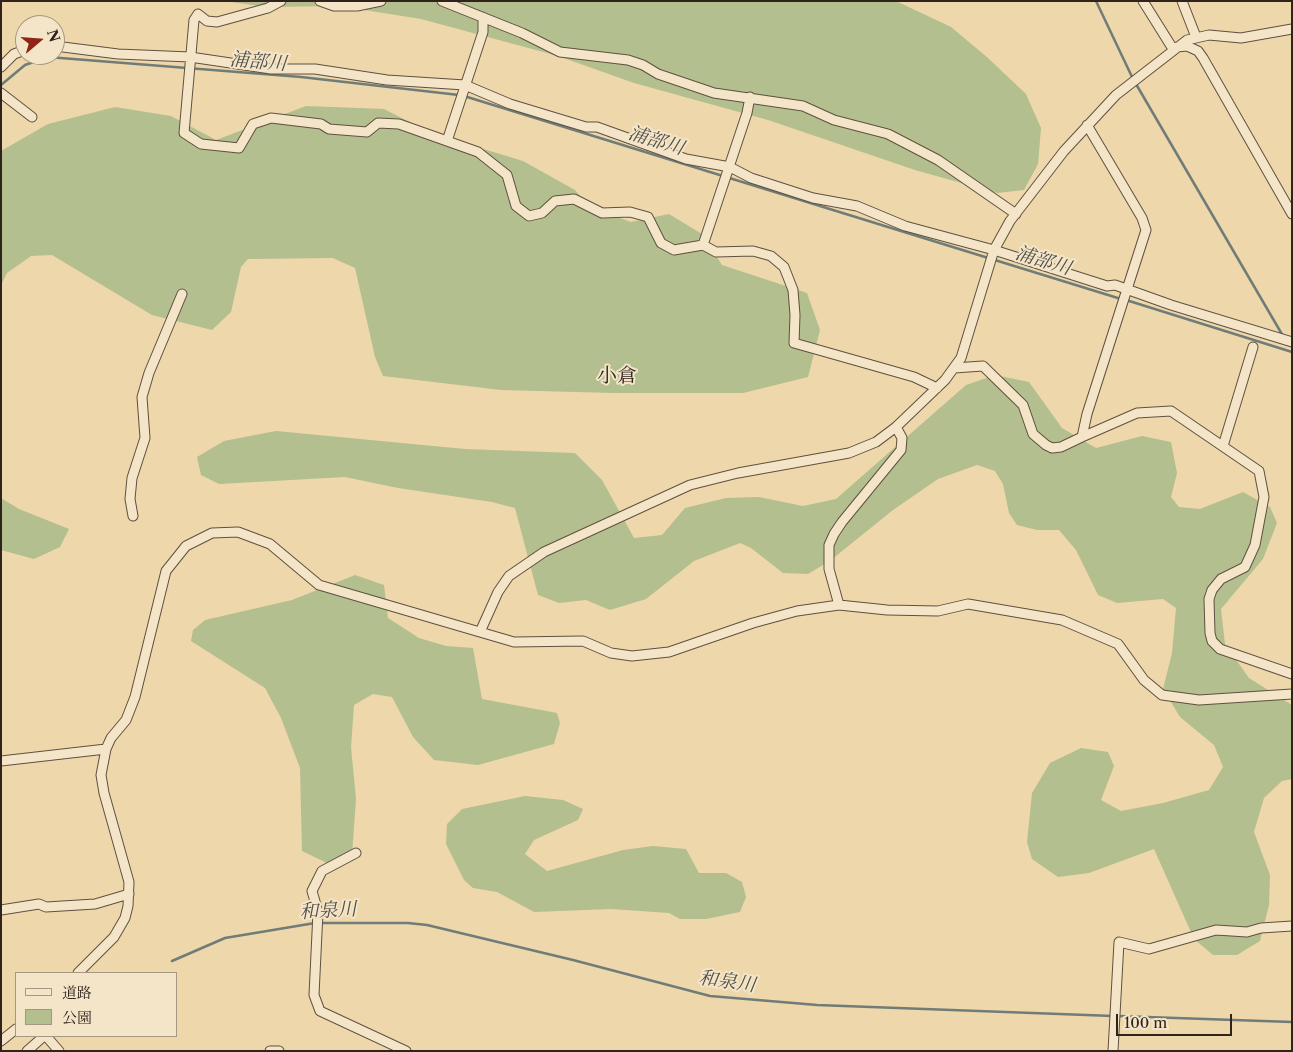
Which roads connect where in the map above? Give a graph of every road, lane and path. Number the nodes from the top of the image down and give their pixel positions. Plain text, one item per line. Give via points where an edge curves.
1 (282, 1) edge
2 (320, 1) edge
3 (381, 1) edge
4 (442, 1) edge
5 (1143, 1) edge
6 (1182, 1) edge
7 (483, 18) junction
8 (1292, 29) edge
9 (1196, 37) junction
10 (65, 47) edge
11 (1175, 48) junction
12 (15, 54) edge
13 (190, 57) junction
14 (1, 67) edge
15 (465, 84) junction
16 (1, 93) edge
17 (750, 97) junction
18 (32, 117) dead end
19 (1086, 125) junction
20 (447, 142) junction
21 (730, 167) junction
22 (1016, 214) junction
23 (1292, 214) edge
24 (703, 245) junction
25 (994, 250) junction
26 (1128, 290) junction
27 (182, 294) dead end
28 (1292, 342) edge
29 (1253, 347) dead end
30 (954, 368) junction
31 (937, 388) junction
32 (896, 426) junction
33 (1082, 437) junction
34 (1223, 446) junction
35 (133, 516) dead end
36 (839, 605) junction
37 (480, 632) junction
38 (1292, 674) edge
39 (1292, 694) edge
40 (106, 749) junction
41 (1, 761) edge
42 (356, 853) dead end
43 (129, 894) junction
44 (1, 910) edge
45 (1292, 926) edge
46 (79, 972) edge
47 (15, 1030) edge
48 (44, 1037) edge
49 (46, 1037) edge
50 (1, 1041) edge
51 (27, 1051) edge
52 (60, 1051) edge
53 (270, 1051) edge
54 (279, 1051) edge
55 (406, 1051) edge
56 (1113, 1051) edge

1 - 13 street via 217,22 207,22 198,14 194,20
2 - 3 street via 341,6
4 - 7 street
5 - 11 street
6 - 9 street
7 - 15 street via 483,32
7 - 17 street via 560,52 628,60 658,74 714,92
8 - 9 street via 1241,38
9 - 11 street
10 - 13 street via 118,54
11 - 19 street via 1116,95
11 - 23 street via 1188,46 1203,58
12 - 14 street
13 - 15 street via 271,69 316,69 388,80
13 - 20 street via 184,133 201,144 239,148 253,124 271,118 321,124 329,129 367,132 388,122
15 - 20 street
15 - 21 street via 510,104 586,127 597,127 686,159
16 - 18 street
17 - 21 street
17 - 22 street via 802,106 834,120 888,134 938,160
19 - 22 street
19 - 26 street via 1146,230
20 - 24 street via 478,152 507,175 516,206 529,216 542,213 555,201 574,199 602,213 630,212 648,217 661,243 674,250
21 - 24 street
21 - 25 street via 751,178 813,198 857,206 906,226
22 - 25 street
24 - 31 street via 716,252 764,253 780,261 793,290 794,343 914,377
25 - 26 street
25 - 30 street via 966,342
26 - 28 street
26 - 33 street
27 - 35 street via 142,397 145,438 132,478 130,499
29 - 34 street
30 - 31 street
30 - 33 street via 983,366 1023,405 1033,434 1046,445 1061,447
31 - 32 street
32 - 36 street via 902,438 902,450 842,522 829,545 829,569
32 - 37 street via 876,442 849,453 690,485 544,552 509,576
33 - 34 street via 1137,413 1166,410
34 - 38 street via 1259,471 1263,503 1249,561 1239,571 1220,579 1212,590 1209,606 1212,641 1220,649
36 - 37 street via 779,616 669,652 632,656 610,653 583,641 514,642
36 - 39 street via 938,611 968,604 1062,620 1118,644 1144,680 1162,695 1199,700
37 - 40 street via 319,585 270,544 238,532 212,534 186,546 166,571 135,697 126,720
40 - 41 street
40 - 43 street via 101,775 127,874
42 - 55 street via 322,871 312,891 318,912 314,995 320,1011
43 - 44 street via 95,904 46,907 38,904
43 - 46 street via 125,918 114,937
45 - 56 street via 1247,932 1216,930 1149,949 1119,942
47 - 50 street
48 - 51 street
49 - 52 street
53 - 54 street

